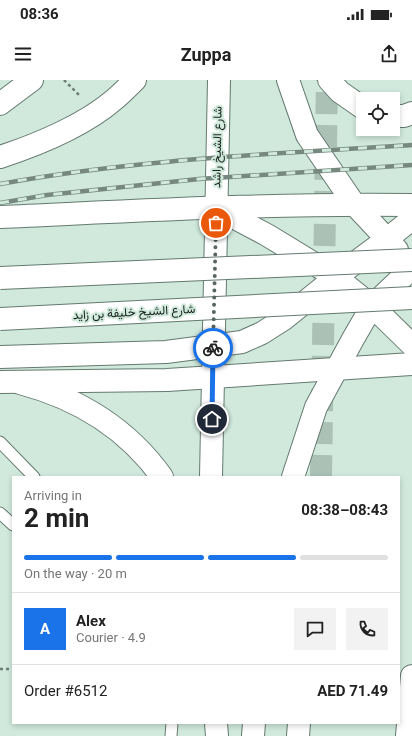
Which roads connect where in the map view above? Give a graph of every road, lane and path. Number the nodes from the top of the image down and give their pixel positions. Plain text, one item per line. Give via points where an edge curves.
1 (32, 80) edge
2 (135, 80) edge
3 (218, 80) edge
4 (288, 80) edge
5 (329, 80) edge
6 (356, 103) edge
7 (0, 104) edge
8 (412, 113) edge
9 (400, 116) edge
10 (0, 157) edge
11 (354, 204) junction
12 (412, 204) edge
13 (216, 208) junction
14 (0, 217) edge
15 (412, 218) edge
16 (388, 239) junction
17 (412, 260) edge
18 (412, 269) edge
19 (336, 277) junction
20 (0, 278) edge
21 (412, 298) edge
22 (372, 306) junction
23 (0, 319) edge
24 (412, 345) edge
25 (213, 346) junction
26 (0, 357) edge
27 (412, 364) edge
28 (338, 369) junction
29 (213, 376) junction
30 (10, 382) edge
31 (0, 442) edge
32 (33, 476) edge
33 (161, 476) edge
34 (211, 476) edge
35 (293, 476) edge
36 (0, 513) edge
37 (12, 525) edge
38 (0, 669) edge
39 (12, 669) edge
40 (412, 676) edge
41 (172, 724) edge
42 (216, 724) edge
43 (254, 724) edge
44 (299, 724) edge
45 (171, 736) edge
46 (217, 736) edge
47 (253, 736) edge
48 (298, 736) edge
49 (407, 736) edge

1 - 7 main road
2 - 10 main road via 96,113 54,137
3 - 13 main road, شارع الشيخ راشد
4 - 11 main road via 307,135
5 - 6 main road
8 - 9 main road
11 - 12 main road
11 - 13 main road
11 - 16 main road
13 - 14 main road
13 - 19 main road via 267,235
13 - 25 main road, شارع الشيخ راشد
15 - 16 main road
16 - 18 main road
16 - 19 main road
17 - 20 main road, bridge
18 - 22 main road
19 - 22 main road
19 - 25 main road via 284,319 262,333 242,342
21 - 23 main road, شارع الشيخ خليفة بن زايد, bridge
22 - 24 main road
22 - 28 main road
25 - 26 main road via 136,354
25 - 29 main road, شارع الشيخ راشد
27 - 28 main road
28 - 29 main road
28 - 35 main road via 316,407
29 - 30 main road via 148,380
29 - 34 main road, شارع الشيخ راشد
30 - 33 main road via 43,389 88,409 128,438
31 - 32 lane
36 - 37 lane
38 - 39 path
40 - 49 main road
41 - 45 lane
42 - 46 main road
43 - 47 main road
44 - 48 main road

